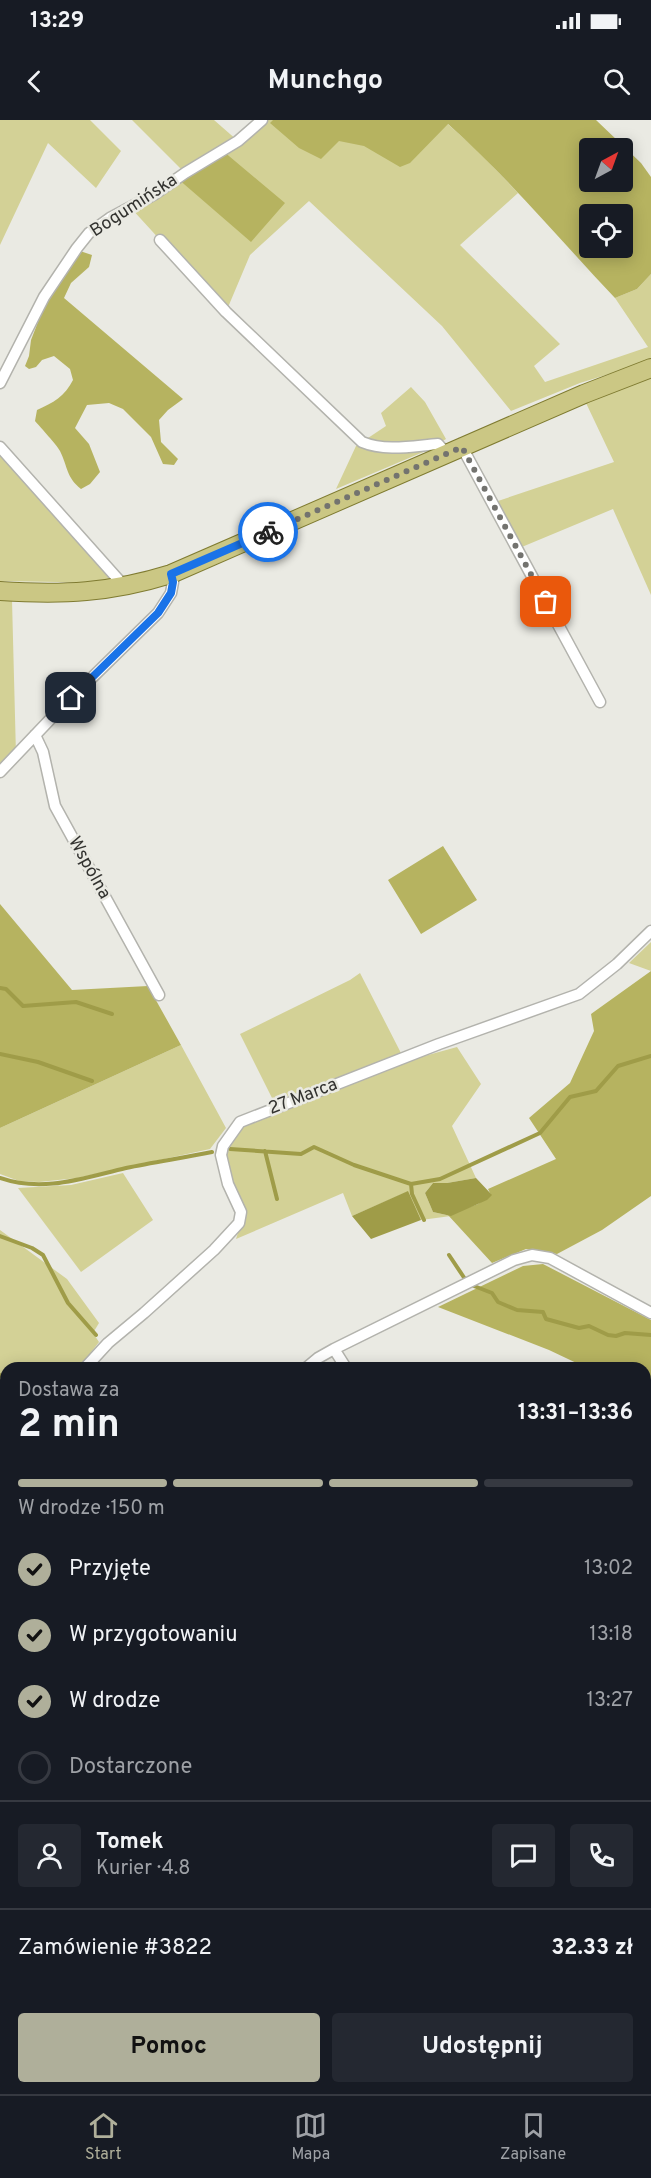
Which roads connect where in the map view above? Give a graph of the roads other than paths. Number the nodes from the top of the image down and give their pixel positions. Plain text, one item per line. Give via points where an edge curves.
1 (262, 120) edge
2 (160, 240) dead end
3 (651, 368) edge
4 (0, 383) edge
5 (0, 447) edge
6 (454, 450) junction
7 (171, 574) junction
8 (126, 587) junction
9 (0, 591) edge
10 (600, 702) dead end
11 (35, 735) junction
12 (0, 772) edge
13 (651, 931) edge
14 (159, 995) dead end
15 (651, 1313) edge
16 (334, 1349) junction
17 (91, 1362) edge
18 (313, 1362) edge
19 (342, 1362) edge

1 - 4 street, Bogumińska via 238,141 89,232 44,297
2 - 6 street via 226,312 362,442 393,448 438,444
3 - 6 main road
5 - 8 street
6 - 7 main road
6 - 10 street
7 - 8 main road
7 - 11 street via 171,593 158,613
8 - 9 main road via 46,594
11 - 12 street
11 - 14 street, Wspólna via 56,806
13 - 17 street, 27 Marca via 579,994 240,1122 221,1155 241,1212 239,1223
15 - 16 street via 550,1258 532,1255 514,1260
16 - 18 street
16 - 19 street

